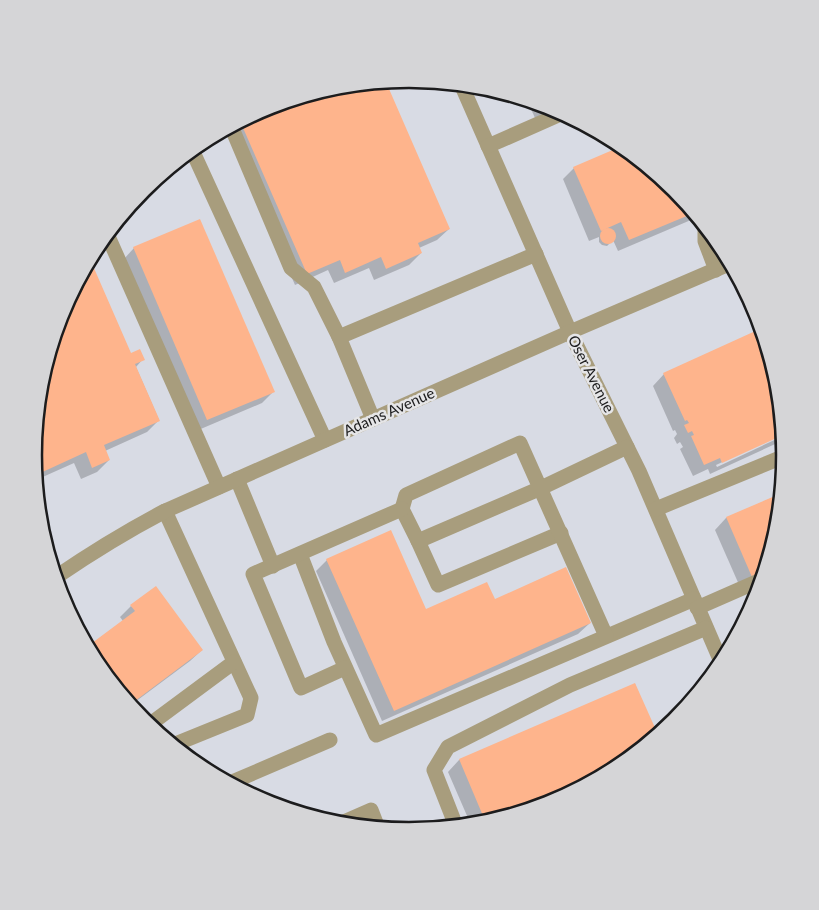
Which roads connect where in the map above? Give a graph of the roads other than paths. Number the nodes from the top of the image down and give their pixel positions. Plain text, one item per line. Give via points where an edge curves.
1 (465, 92) edge
2 (553, 117) edge
3 (234, 133) edge
4 (488, 146) junction
5 (195, 157) edge
6 (705, 237) edge
7 (111, 242) edge
8 (536, 254) junction
9 (724, 267) edge
10 (716, 270) junction
11 (570, 332) junction
12 (339, 337) junction
13 (373, 419) junction
14 (325, 440) junction
15 (627, 447) junction
16 (776, 460) edge
17 (237, 479) junction
18 (219, 487) junction
19 (541, 488) junction
20 (656, 509) junction
21 (402, 510) junction
22 (165, 511) junction
23 (561, 534) junction
24 (418, 542) junction
25 (300, 554) junction
26 (273, 566) junction
27 (61, 570) edge
28 (754, 582) edge
29 (696, 603) junction
30 (706, 628) junction
31 (606, 636) junction
32 (718, 654) edge
33 (234, 662) junction
34 (345, 668) junction
35 (156, 720) edge
36 (330, 740) dead end
37 (180, 741) edge
38 (238, 779) edge
39 (354, 818) edge
40 (453, 819) edge
41 (375, 820) edge

1 - 4 street, Oser Avenue
2 - 4 street
3 - 12 street via 291,268 314,287
4 - 8 street, Oser Avenue
5 - 14 street
6 - 10 street
7 - 18 street
8 - 11 street, Oser Avenue
8 - 12 street
9 - 10 street, Adams Avenue
10 - 11 street, Adams Avenue
11 - 13 street, Adams Avenue
11 - 15 street, Oser Avenue
12 - 13 street
13 - 14 street, Adams Avenue
14 - 17 street, Adams Avenue
15 - 19 street
15 - 20 street, Oser Avenue
16 - 20 street
17 - 18 street, Adams Avenue
17 - 26 street
18 - 22 street, Adams Avenue
19 - 21 street via 520,443 406,495
19 - 23 street
19 - 24 street
20 - 29 street, Oser Avenue
21 - 24 street
21 - 25 street
22 - 27 street, Adams Avenue
22 - 33 street
23 - 24 street via 438,585
23 - 31 street
25 - 26 street
25 - 34 street
26 - 34 street via 253,574 301,688
28 - 29 street
29 - 30 street, Oser Avenue
29 - 31 street
30 - 32 street, Oser Avenue
30 - 40 street via 570,685 448,746 434,770
31 - 34 street via 376,735
33 - 35 street
33 - 37 street via 250,698 246,715
36 - 38 street
39 - 41 street via 371,810

